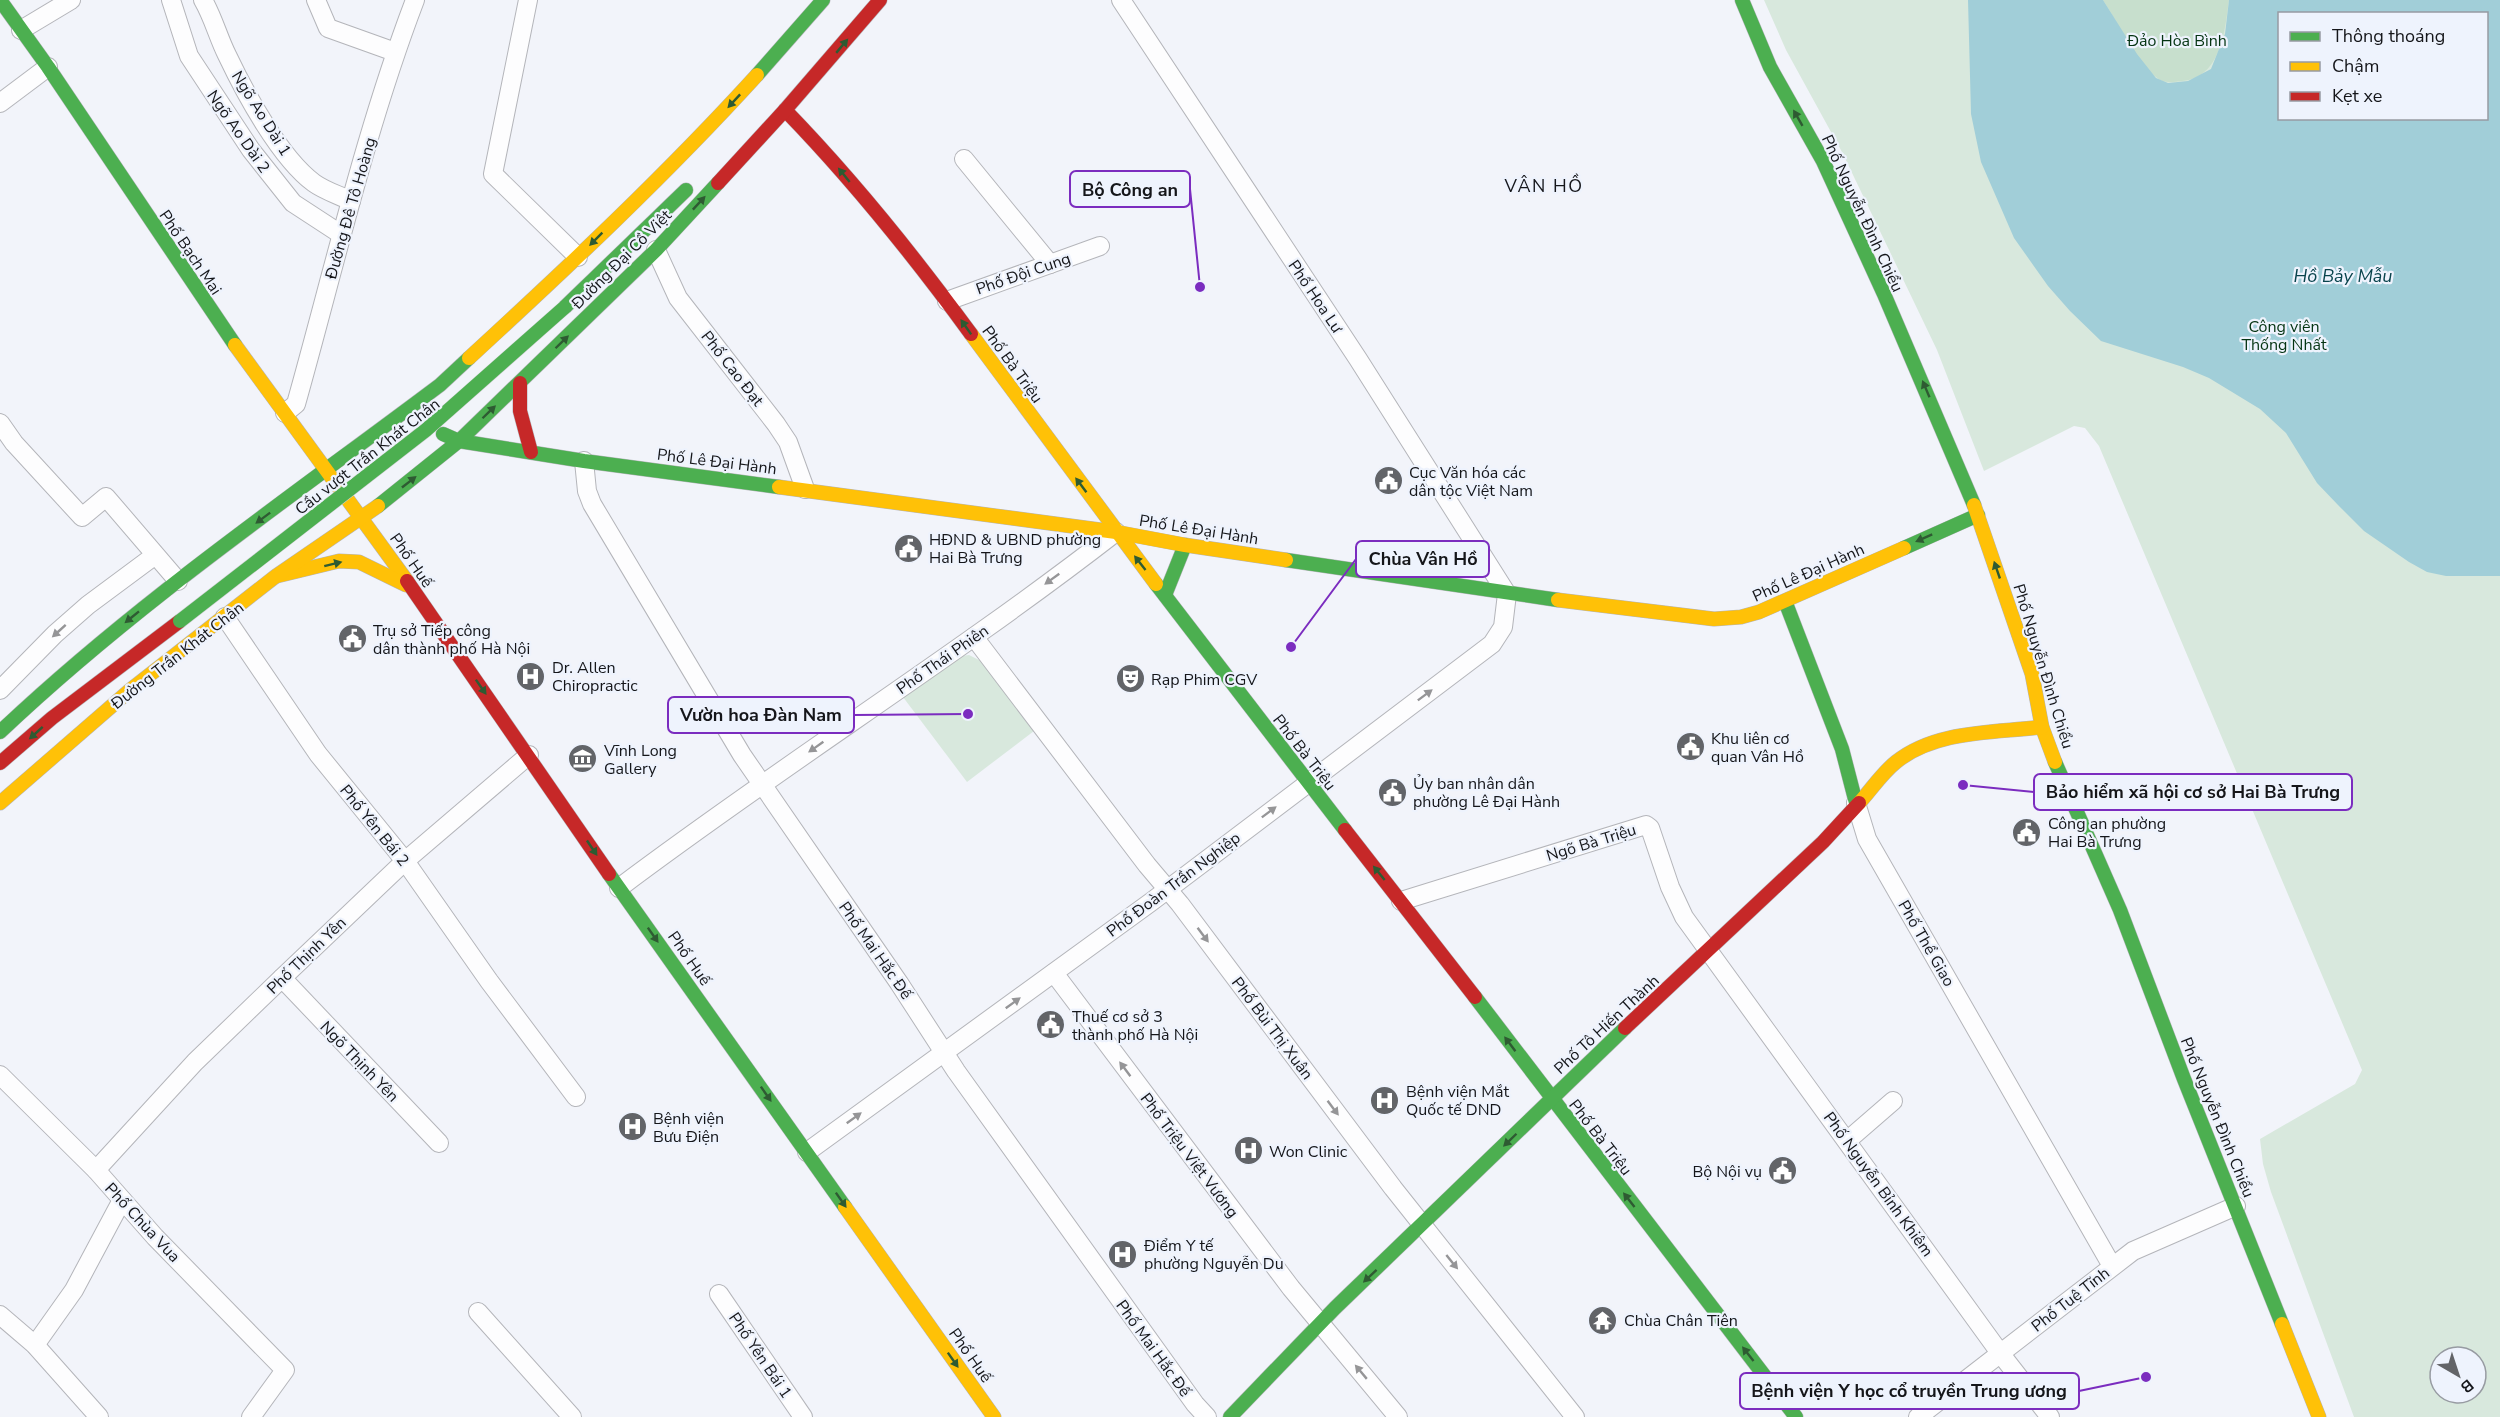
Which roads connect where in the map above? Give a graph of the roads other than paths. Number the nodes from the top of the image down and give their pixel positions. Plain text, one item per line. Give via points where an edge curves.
1 (0, 0) edge
2 (71, 0) edge
3 (171, 0) edge
4 (203, 0) edge
5 (316, 0) edge
6 (415, 0) edge
7 (528, 0) edge
8 (823, 0) edge
9 (880, 0) edge
10 (1121, 0) edge
11 (1742, 0) edge
12 (21, 30) junction
13 (395, 52) junction
14 (48, 67) junction
15 (0, 103) edge
16 (779, 107) junction
17 (718, 118) junction
18 (964, 159) dead end
19 (698, 178) dead end
20 (351, 201) junction
21 (342, 235) junction
22 (1100, 246) dead end
23 (624, 248) junction
24 (656, 250) junction
25 (578, 256) junction
26 (1050, 264) junction
27 (947, 301) junction
28 (478, 351) junction
29 (520, 383) junction
30 (285, 413) junction
31 (401, 415) junction
32 (0, 423) edge
33 (459, 441) junction
34 (531, 452) junction
35 (584, 461) junction
36 (327, 471) junction
37 (805, 489) junction
38 (1978, 515) junction
39 (362, 517) junction
40 (1116, 532) junction
41 (1185, 545) junction
42 (154, 556) junction
43 (211, 557) junction
44 (276, 576) junction
45 (178, 581) junction
46 (411, 588) junction
47 (1507, 594) junction
48 (1165, 595) junction
49 (1785, 602) junction
50 (225, 617) junction
51 (974, 637) junction
52 (116, 672) junction
53 (0, 690) edge
54 (2042, 727) junction
55 (0, 732) edge
56 (529, 755) junction
57 (0, 763) edge
58 (762, 784) junction
59 (1308, 784) junction
60 (0, 795) edge
61 (0, 802) edge
62 (1856, 803) junction
63 (405, 861) junction
64 (619, 888) junction
65 (1167, 889) junction
66 (1401, 901) junction
67 (1708, 950) junction
68 (1054, 973) junction
69 (282, 978) junction
70 (945, 1052) junction
71 (0, 1076) edge
72 (576, 1097) dead end
73 (1551, 1099) junction
74 (1893, 1101) dead end
75 (1848, 1140) junction
76 (439, 1143) dead end
77 (807, 1152) junction
78 (96, 1170) junction
79 (122, 1200) junction
80 (2236, 1206) junction
81 (1422, 1225) junction
82 (2112, 1266) junction
83 (718, 1294) dead end
84 (478, 1312) dead end
85 (0, 1315) edge
86 (1319, 1324) junction
87 (35, 1346) junction
88 (2000, 1353) junction
89 (99, 1417) edge
90 (251, 1417) edge
91 (572, 1417) edge
92 (803, 1417) edge
93 (994, 1417) edge
94 (1207, 1417) edge
95 (1230, 1417) edge
96 (1398, 1417) edge
97 (1575, 1417) edge
98 (1796, 1417) edge
99 (1918, 1417) edge
100 (2050, 1417) edge
101 (2319, 1417) edge

1 - 12 main road, Phố Bạch Mai
2 - 12 street
3 - 21 street, Ngõ Ao Dài 2 via 189,56 251,150 293,203
4 - 20 street, Ngõ Ao Dài 1 via 248,96 298,169 315,184
5 - 13 street via 328,28
6 - 13 street, Đường Đê Tô Hoàng
7 - 25 street via 493,174
8 -> 17 main road, Đường Đại Cồ Việt
16 -> 9 main road, Đường Đại Cồ Việt via 802,89
10 - 47 street, Phố Hoa Lư via 1358,359
38 -> 11 main road, Phố Nguyễn Đình Chiểu via 1884,294 1822,161 1770,67
12 - 14 main road, Phố Bạch Mai
13 - 20 street, Đường Đê Tô Hoàng
14 - 15 street
14 - 30 main road, Phố Bạch Mai via 220,324
24 -> 16 main road, Đường Đại Cồ Việt
27 -> 16 main road, Phố Bà Triệu via 824,150
17 - 23 main road, Cầu vượt Trần Khát Chân via 685,170
17 -> 25 main road, Đường Đại Cồ Việt
18 - 26 street
19 - 23 main road, Cầu vượt Trần Khát Chân
20 - 21 street, Đường Đê Tô Hoàng
21 - 30 street, Đường Đê Tô Hoàng via 296,404
22 - 26 street, Phố Đội Cung
23 - 52 main road, Cầu vượt Trần Khát Chân, bridge via 459,404
29 -> 24 main road, Đường Đại Cồ Việt
24 - 37 street, Phố Cao Đạt via 678,298 788,442
25 - 28 main road, Đường Đại Cồ Việt
26 - 27 street, Phố Đội Cung
40 -> 27 main road, Phố Bà Triệu
28 - 29 main road via 481,374 488,386 502,389
28 - 31 main road, Đường Đại Cồ Việt
33 -> 29 main road, Đường Đại Cồ Việt
29 - 34 main road via 520,411
30 - 36 main road, Phố Bạch Mai
31 - 33 main road, Phố Lê Đại Hành
31 - 36 main road, Đường Đại Cồ Việt
32 - 42 street via 82,517 106,497
33 - 34 main road, Phố Lê Đại Hành
39 -> 33 main road, Đường Đại Cồ Việt
34 - 35 main road, Phố Lê Đại Hành
35 - 37 main road, Phố Lê Đại Hành
35 - 58 street, Phố Mai Hắc Đế via 592,504
36 - 39 main road, Phố Bạch Mai
36 -> 43 main road
37 - 40 main road, Phố Lê Đại Hành
38 -> 49 main road, Phố Lê Đại Hành
54 -> 38 main road, Phố Nguyễn Đình Chiểu via 2032,674
39 - 44 main road, Đường Trần Khát Chân
39 - 46 main road, Phố Huế
40 - 41 main road, Phố Lê Đại Hành
48 -> 40 main road, Phố Bà Triệu
40 -> 51 street, Phố Thái Phiên
41 - 47 main road, Phố Lê Đại Hành
41 - 48 main road
42 - 45 street
42 -> 53 street via 88,605
43 - 45 main road
43 - 50 main road via 238,556 251,571 247,589
44 -> 46 main road via 339,561 359,562
44 - 50 main road, Đường Trần Khát Chân
45 -> 55 main road via 91,650
46 -> 56 main road, Phố Huế
47 - 49 main road, Phố Lê Đại Hành via 1714,619 1741,617
59 -> 47 street, Phố Đoàn Trần Nghiệp via 1492,644 1503,627
48 - 59 main road, Phố Bà Triệu
49 - 62 main road, Phố Thể Giao via 1842,749
50 - 61 main road, Đường Trần Khát Chân via 129,691
50 - 63 street, Phố Yên Bái 2 via 318,754
51 -> 58 street, Phố Thái Phiên
51 - 65 street, Phố Bùi Thị Xuân
52 -> 57 main road, Cầu vượt Trần Khát Chân via 52,718
52 - 60 main road, Cầu vượt Trần Khát Chân via 22,763
54 - 62 main road, Phố Tô Hiến Thành via 1926,744 1896,762
54 - 80 main road, Phố Nguyễn Đình Chiểu via 2120,910
56 - 63 street, Phố Thịnh Yên
56 -> 64 main road, Phố Huế
58 - 64 street, Phố Thái Phiên
58 - 70 street, Phố Mai Hắc Đế
65 -> 59 street, Phố Đoàn Trần Nghiệp
66 -> 59 main road, Phố Bà Triệu
62 - 67 main road, Phố Tô Hiến Thành via 1823,842
62 - 82 street, Phố Thể Giao via 1867,839
63 - 69 street, Phố Thịnh Yên
63 - 72 street, Phố Yên Bái 2
64 -> 77 main road, Phố Huế
65 - 68 street, Phố Đoàn Trần Nghiệp
65 -> 81 street, Phố Bùi Thị Xuân
66 - 67 street, Ngõ Bà Triệu via 1646,825 1684,917
73 -> 66 main road, Phố Bà Triệu
67 - 73 main road, Phố Tô Hiến Thành
67 - 75 street, Phố Nguyễn Bỉnh Khiêm
70 -> 68 street, Phố Đoàn Trần Nghiệp
86 -> 68 street, Phố Triệu Việt Vương
69 - 76 street, Ngõ Thịnh Yên
69 - 78 street, Phố Thịnh Yên via 195,1062
77 -> 70 street, Phố Đoàn Trần Nghiệp
70 - 94 street, Phố Mai Hắc Đế
71 - 78 street, Phố Chùa Vua
73 -> 81 main road, Phố Tô Hiến Thành
98 -> 73 main road, Phố Bà Triệu
74 - 75 street
75 - 88 street, Phố Nguyễn Bỉnh Khiêm
77 -> 93 main road, Phố Huế
78 - 79 street, Phố Chùa Vua
79 - 87 street via 74,1290
79 - 90 street, Phố Chùa Vua via 285,1370
80 - 82 street, Phố Tuệ Tĩnh via 2133,1251
80 - 101 main road, Phố Nguyễn Đình Chiểu
81 -> 86 main road, Phố Tô Hiến Thành
81 -> 97 street, Phố Bùi Thị Xuân
82 - 88 street, Phố Tuệ Tĩnh
83 - 92 street, Phố Yên Bái 1
84 - 91 street
85 - 87 street
86 - 95 main road, Phố Tô Hiến Thành
96 -> 86 street, Phố Triệu Việt Vương
87 - 89 street
88 - 99 street, Phố Tuệ Tĩnh
88 - 100 street, Phố Nguyễn Bỉnh Khiêm

